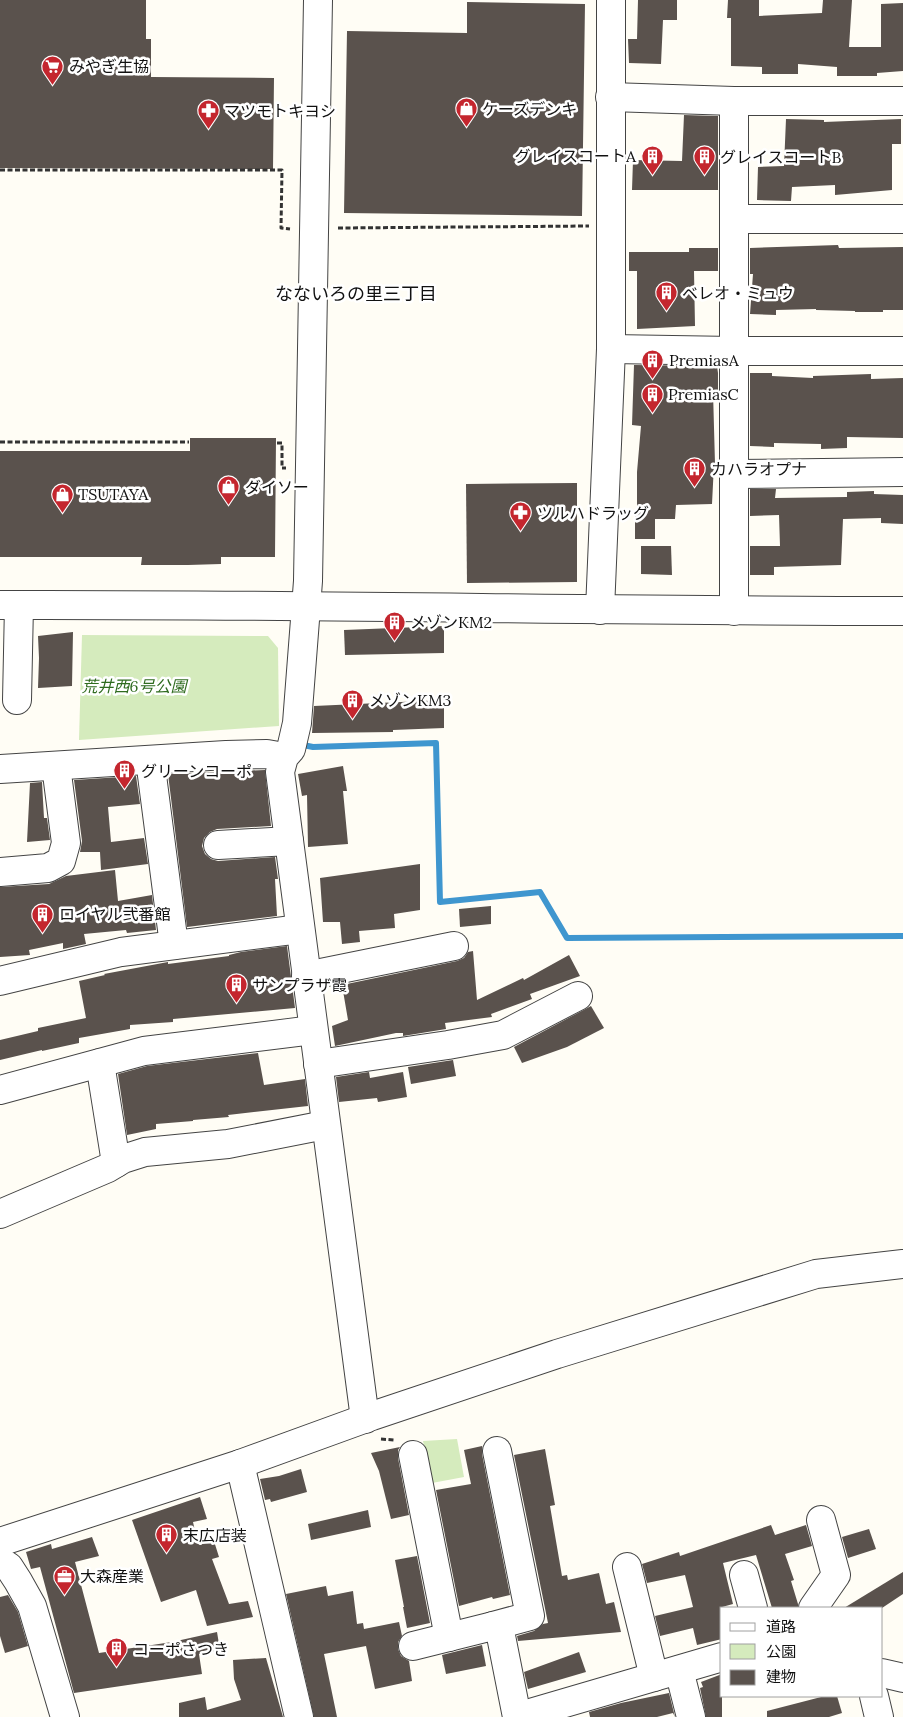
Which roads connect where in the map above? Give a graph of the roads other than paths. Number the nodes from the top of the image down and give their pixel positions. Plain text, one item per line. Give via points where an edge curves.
1 (318, 0) edge
2 (611, 0) edge
3 (610, 97) junction
4 (734, 101) junction
5 (903, 101) edge
6 (903, 219) edge
7 (734, 220) junction
8 (611, 349) junction
9 (734, 351) junction
10 (903, 351) edge
11 (903, 472) edge
12 (734, 474) junction
13 (10, 605) edge
14 (306, 606) junction
15 (600, 610) junction
16 (734, 611) junction
17 (903, 612) edge
18 (17, 700) dead end
19 (290, 747) junction
20 (150, 760) junction
21 (56, 766) junction
22 (0, 769) edge
23 (289, 841) junction
24 (218, 846) dead end
25 (0, 872) edge
26 (300, 929) junction
27 (174, 945) junction
28 (454, 946) dead end
29 (306, 976) junction
30 (0, 981) edge
31 (578, 996) dead end
32 (313, 1030) junction
33 (100, 1064) junction
34 (318, 1064) junction
35 (0, 1090) edge
36 (325, 1125) junction
37 (116, 1163) junction
38 (0, 1214) edge
39 (903, 1264) edge
40 (368, 1418) junction
41 (498, 1451) dead end
42 (413, 1455) road end
43 (240, 1464) junction
44 (820, 1520) dead end
45 (0, 1542) edge
46 (0, 1561) edge
47 (627, 1566) dead end
48 (744, 1574) dead end
49 (753, 1607) edge
50 (814, 1607) edge
51 (493, 1626) junction
52 (449, 1637) junction
53 (413, 1646) dead end
54 (720, 1658) edge
55 (883, 1673) edge
56 (667, 1674) junction
57 (903, 1678) edge
58 (874, 1697) edge
59 (526, 1716) edge
60 (66, 1717) edge
61 (299, 1717) edge
62 (690, 1717) edge
63 (879, 1717) edge

1 - 14 street
2 - 3 street
3 - 4 street
3 - 8 street
4 - 5 street
4 - 7 street
6 - 7 street
7 - 9 street
8 - 9 street
8 - 15 street
9 - 10 street
9 - 12 street
11 - 12 street
12 - 16 street
13 - 14 street
13 - 18 street
14 - 15 street
14 - 19 street via 298,723
15 - 16 street
16 - 17 street
19 - 20 street via 268,754
19 - 23 street via 280,772
20 - 21 street
20 - 27 street
21 - 22 street
21 - 25 street via 66,844 60,861 48,868
23 - 24 street
23 - 26 street
26 - 27 street
26 - 29 street
27 - 30 street via 121,952
28 - 29 street
29 - 32 street
31 - 34 street via 503,1035
32 - 33 street via 166,1048
32 - 34 street
33 - 35 street
33 - 37 street
34 - 36 street
36 - 37 street via 228,1144 145,1152
36 - 40 street
37 - 38 street
39 - 40 street via 816,1274 557,1354
40 - 43 street
41 - 51 street via 530,1616
42 - 52 street
43 - 45 street
43 - 61 street
44 - 50 street via 836,1575
46 - 60 street via 9,1567 32,1606
47 - 56 street
48 - 49 street
51 - 52 street
51 - 59 street via 501,1636
52 - 53 street
54 - 56 street
55 - 57 street
56 - 59 street
56 - 62 street
58 - 63 street

